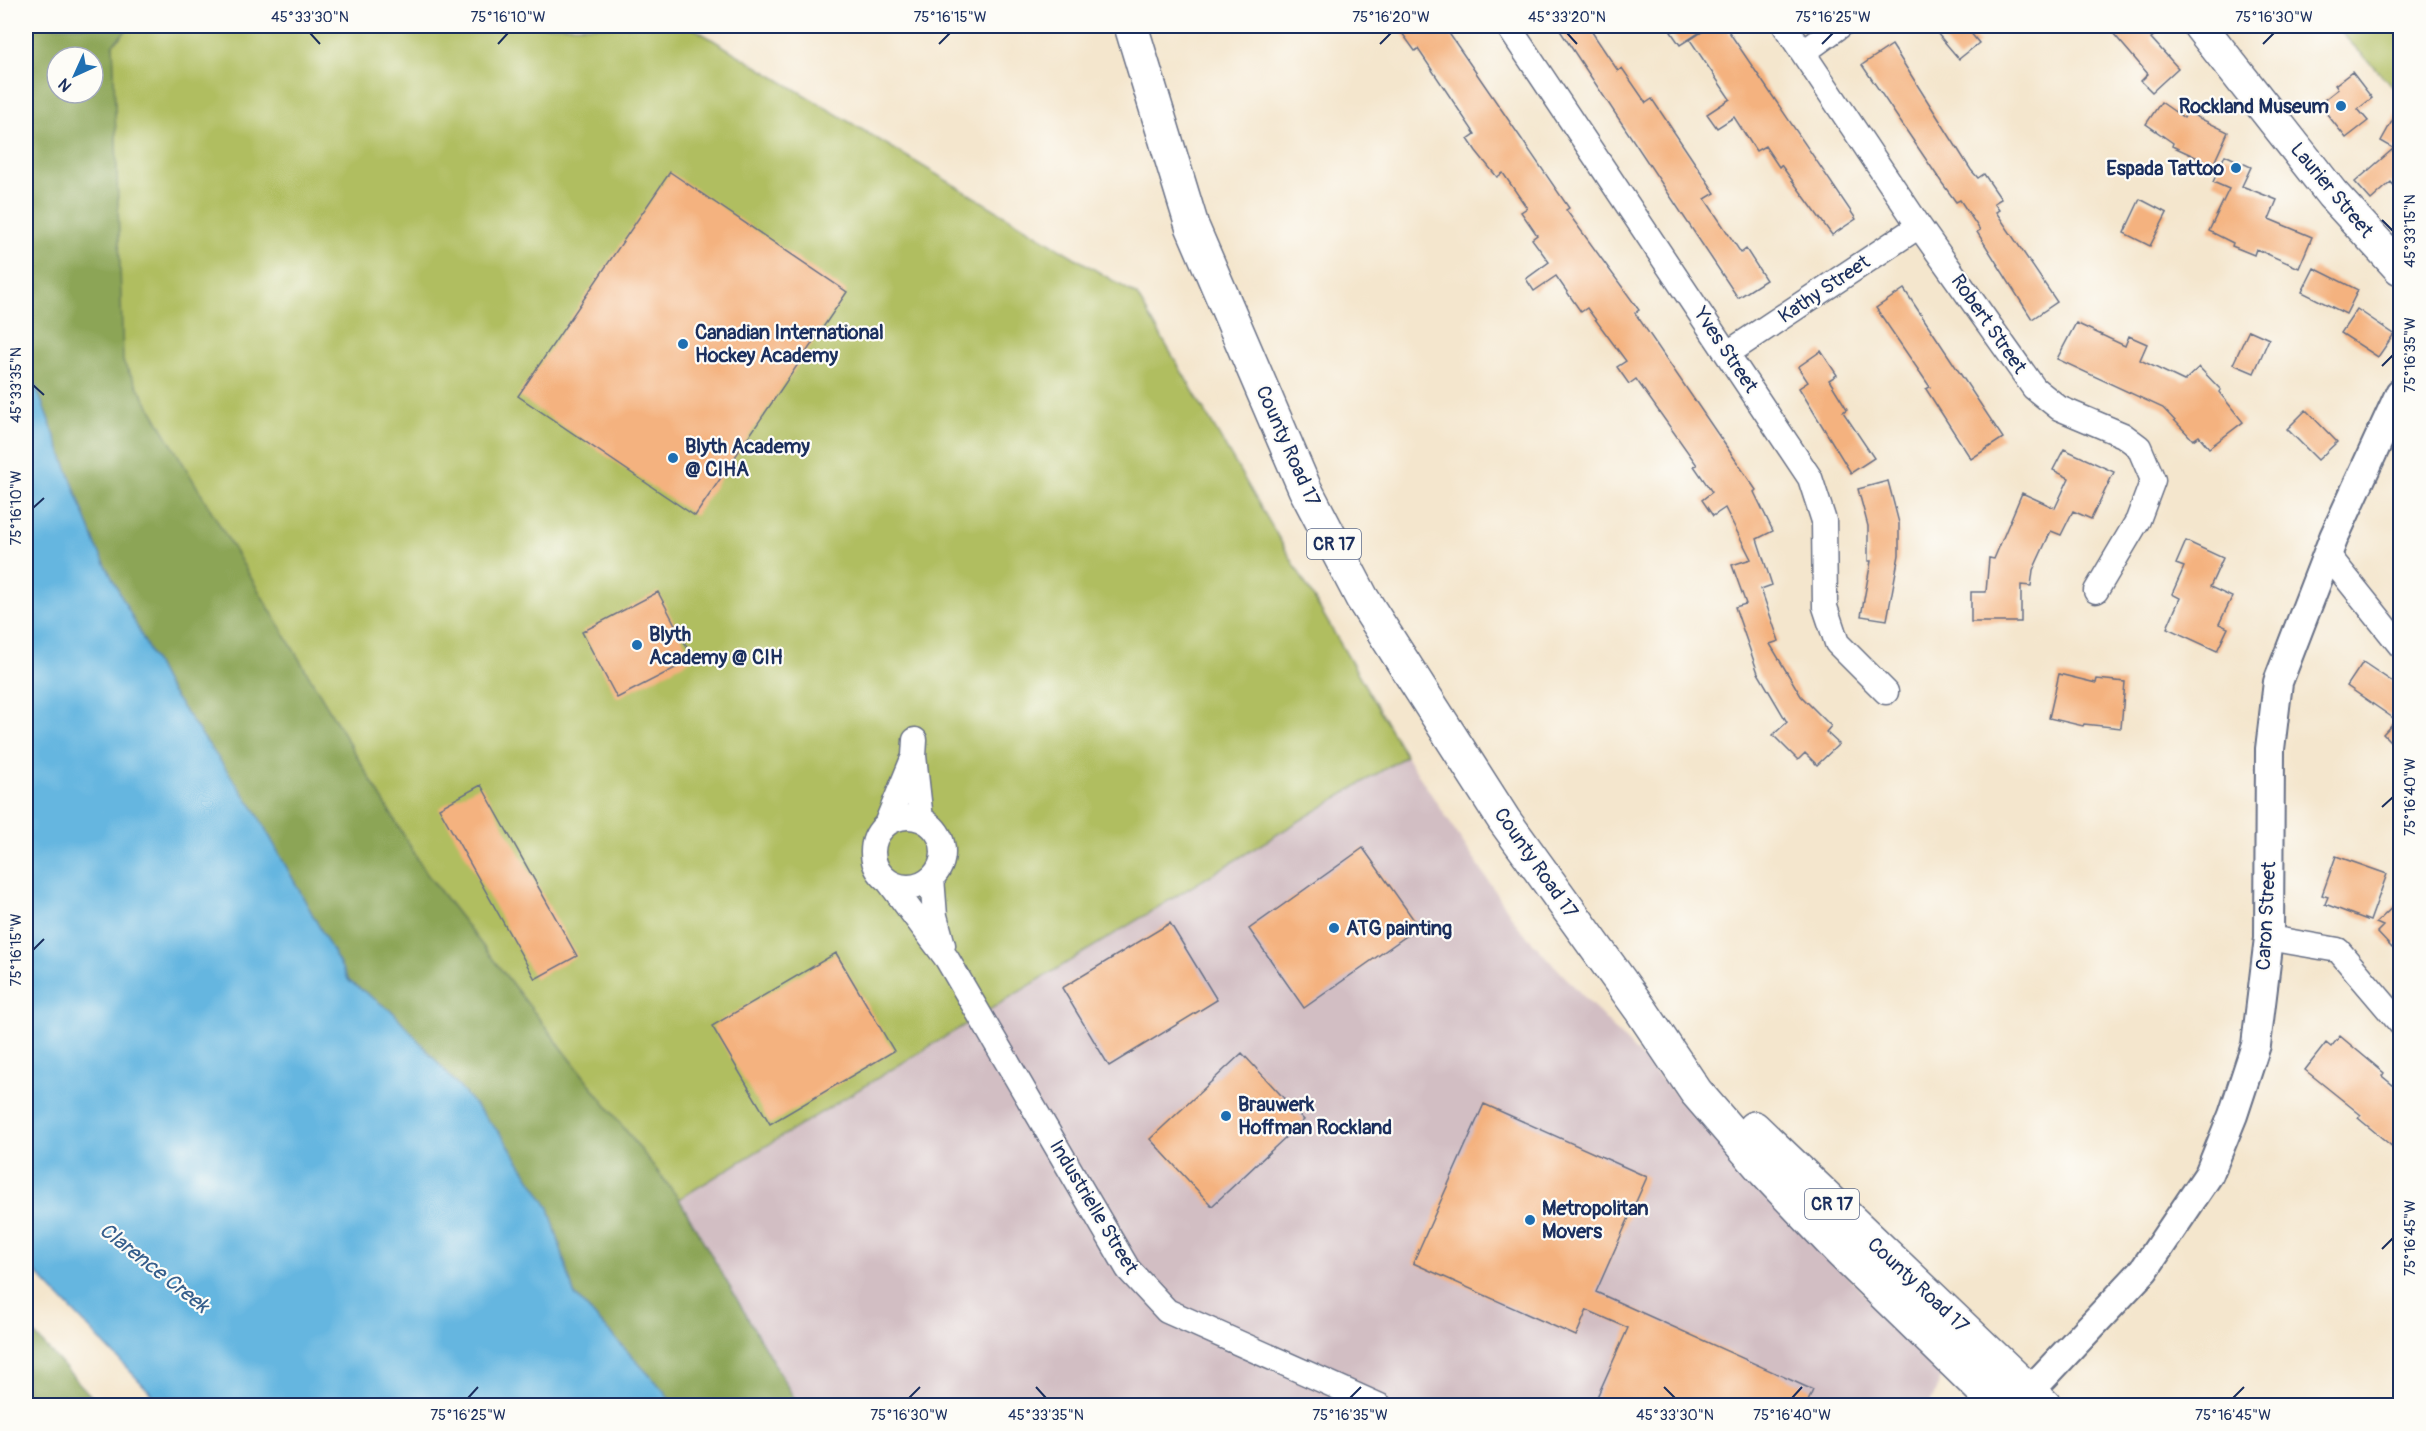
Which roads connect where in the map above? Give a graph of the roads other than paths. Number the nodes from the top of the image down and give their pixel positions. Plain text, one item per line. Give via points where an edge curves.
1 (1131, 26) edge
2 (1508, 26) edge
3 (1785, 26) edge
4 (1840, 26) edge
5 (2200, 26) edge
6 (1804, 52) junction
7 (1919, 225) junction
8 (2400, 268) edge
9 (1728, 353) junction
10 (2400, 393) edge
11 (2328, 555) junction
12 (2096, 591) dead end
13 (2400, 645) edge
14 (1886, 692) dead end
15 (921, 819) junction
16 (888, 822) junction
17 (932, 878) junction
18 (889, 882) junction
19 (2269, 938) junction
20 (947, 959) junction
21 (1641, 1010) junction
22 (2400, 1023) edge
23 (2030, 1401) edge
24 (1380, 1406) edge
25 (1999, 1406) edge

1 - 21 main road, County Road 17 / CR 17 via 1192,226 1305,489 1362,598 1504,819
2 - 9 street, Yves Street
3 - 6 street, Robert Street
4 - 6 street
5 - 8 main road, Laurier Street via 2332,194
6 - 7 street, Robert Street
7 - 9 street, Kathy Street
7 - 12 street, Robert Street via 2034,388 2059,408 2123,435 2139,447 2153,480 2138,520
9 - 14 street, Yves Street via 1810,478 1824,521 1825,607 1837,643
10 - 11 street, Caron Street
11 - 13 street
11 - 19 street, Caron Street via 2284,661 2276,693 2270,749
15 - 16 street via 909,816
15 - 16 street, Industrielle Street via 914,748
15 - 17 street, Industrielle Street via 938,834 942,845 942,857
16 - 18 street, Industrielle Street via 874,841 872,852 874,864
17 - 18 street via 911,887
17 - 20 street, Industrielle Street via 935,916
18 - 20 street, Industrielle Street
19 - 22 street via 2338,950
19 - 23 street, Caron Street via 2256,1045 2209,1174 2144,1270
20 - 24 street, Industrielle Street via 1128,1269 1167,1311
21 - 23 main road, County Road 17 / CR 17 via 1769,1144
21 - 25 main road, County Road 17 / CR 17 via 1696,1092 1765,1172

